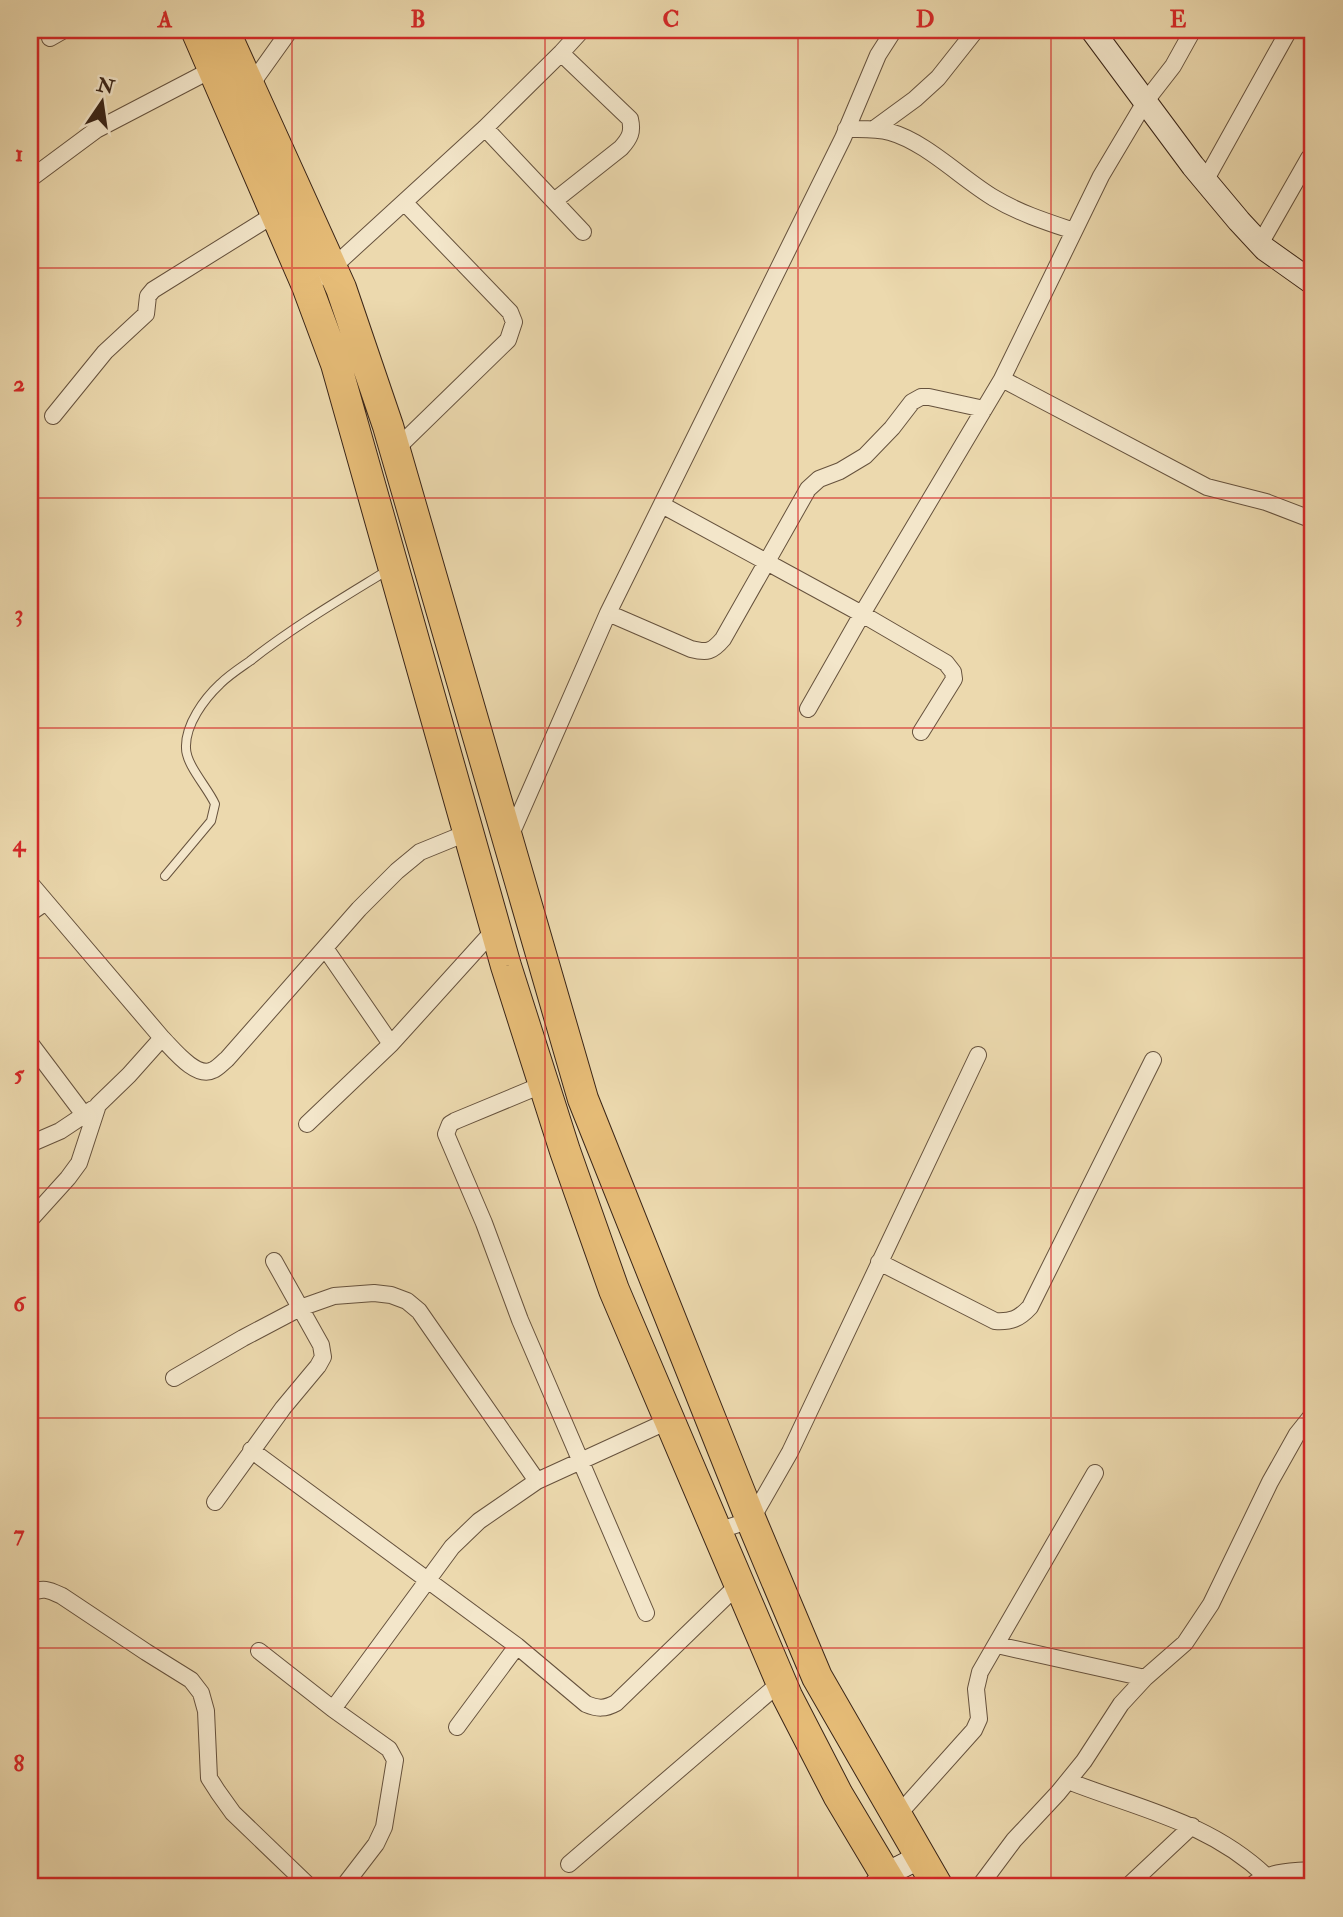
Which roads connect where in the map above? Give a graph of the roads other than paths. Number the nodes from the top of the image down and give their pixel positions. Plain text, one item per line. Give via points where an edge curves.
1 (196, 30) edge
2 (224, 30) edge
3 (290, 30) edge
4 (582, 30) edge
5 (894, 30) edge
6 (976, 30) edge
7 (1092, 30) edge
8 (1193, 30) edge
9 (1289, 30) edge
10 (561, 53) junction
11 (213, 69) junction
12 (250, 86) junction
13 (1146, 102) junction
14 (485, 128) junction
15 (846, 129) junction
16 (874, 129) junction
17 (1313, 153) edge
18 (30, 179) edge
19 (1205, 181) junction
20 (554, 201) junction
21 (405, 203) junction
22 (275, 214) junction
23 (1074, 231) junction
24 (583, 232) dead end
25 (1260, 244) junction
26 (332, 268) junction
27 (1313, 283) edge
28 (307, 286) junction
29 (1002, 379) junction
30 (984, 409) junction
31 (52, 416) dead end
32 (395, 450) junction
33 (662, 505) junction
34 (1313, 520) edge
35 (768, 563) junction
36 (394, 566) junction
37 (608, 613) junction
38 (862, 614) junction
39 (808, 709) dead end
40 (921, 732) dead end
41 (469, 832) junction
42 (508, 842) junction
43 (165, 876) dead end
44 (30, 883) edge
45 (46, 902) junction
46 (30, 913) edge
47 (496, 928) junction
48 (325, 948) junction
49 (162, 1038) junction
50 (30, 1043) edge
51 (391, 1044) junction
52 (978, 1055) dead end
53 (1153, 1059) dead end
54 (544, 1084) junction
55 (91, 1110) junction
56 (307, 1124) dead end
57 (30, 1144) edge
58 (30, 1220) edge
59 (274, 1261) dead end
60 (879, 1262) junction
61 (300, 1308) junction
62 (174, 1378) dead end
63 (1313, 1413) edge
64 (668, 1420) junction
65 (251, 1450) junction
66 (581, 1461) junction
67 (1095, 1473) dead end
68 (537, 1481) junction
69 (215, 1502) dead end
70 (751, 1520) junction
71 (718, 1531) junction
72 (428, 1581) junction
73 (740, 1583) junction
74 (30, 1593) edge
75 (646, 1613) dead end
76 (997, 1645) junction
77 (517, 1646) junction
78 (259, 1650) dead end
79 (1145, 1678) junction
80 (781, 1682) junction
81 (333, 1709) junction
82 (457, 1727) dead end
83 (1068, 1781) junction
84 (897, 1816) junction
85 (1192, 1826) junction
86 (920, 1857) junction
87 (569, 1864) dead end
88 (1313, 1870) edge
89 (1266, 1876) junction
90 (884, 1883) edge
91 (310, 1887) edge
92 (343, 1887) edge
93 (938, 1887) edge
94 (979, 1887) edge
95 (1127, 1887) edge
96 (1250, 1887) edge

1 - 11 highway
2 - 12 highway
3 - 12 street
4 - 10 street
5 - 15 street
6 - 16 street via 938,78
7 - 13 street
8 - 13 street
9 - 19 street
10 - 14 street
10 - 20 street via 630,119 632,129 621,148
11 - 18 street via 96,131
11 - 22 highway
12 - 26 highway
13 - 19 street
13 - 23 street
14 - 20 street
14 - 21 street
15 - 16 street
15 - 33 street
16 - 23 street via 915,143 995,199
17 - 25 street
19 - 25 street
20 - 24 street
21 - 26 street
21 - 32 street via 510,312 514,322 508,340
22 - 28 highway
22 - 31 street via 153,290 146,314 105,352
23 - 29 street
25 - 27 street
26 - 28 street
26 - 32 highway
28 - 36 highway via 336,365
29 - 30 street
29 - 34 street via 1207,487
30 - 35 street via 929,397 912,402 865,456 808,489
30 - 38 street
32 - 42 highway
33 - 35 street
33 - 37 street
35 - 37 street via 723,639 704,652
35 - 38 street
36 - 41 highway
36 - 43 lane via 272,643 219,684 199,710 186,748 215,804 211,821
37 - 42 street
38 - 39 street
38 - 40 street via 946,663 953,672 951,686
41 - 47 highway
41 - 48 street via 420,852
42 - 70 highway via 583,1099
44 - 45 street
45 - 46 street
45 - 49 street
47 - 51 street
47 - 54 highway
48 - 49 street via 214,1070 193,1068
48 - 51 street
49 - 55 street
50 - 55 street
51 - 56 street
52 - 60 street
53 - 60 street via 1021,1317 995,1321
54 - 64 highway via 614,1290
54 - 66 street via 455,1121 446,1134
55 - 57 street
55 - 58 street via 79,1163
59 - 61 street
60 - 70 street via 790,1452
61 - 62 street
61 - 65 street via 323,1357
61 - 68 street via 334,1296 374,1293 407,1301 419,1311
63 - 79 street via 1270,1482 1211,1604 1185,1643
64 - 66 street
64 - 71 highway
65 - 69 street
65 - 72 street
66 - 68 street
66 - 75 street
67 - 76 street
68 - 72 street via 479,1521 452,1547
70 - 71 street
70 - 84 highway via 817,1677
71 - 73 highway
72 - 77 street
72 - 81 street
73 - 77 street via 607,1708 586,1704
73 - 80 highway
74 - 91 street via 39,1589 62,1596 191,1680 201,1693 206,1712 209,1778 233,1813
76 - 79 street
76 - 84 street via 980,1672 976,1689 979,1719 974,1730
77 - 82 street
78 - 81 street
79 - 83 street via 1121,1704
80 - 87 street
80 - 90 highway
81 - 92 street via 389,1749 395,1760 384,1827
83 - 85 street
83 - 94 street
84 - 86 highway
85 - 89 street via 1232,1848
85 - 95 street
86 - 90 street
86 - 93 highway
88 - 89 street
89 - 96 street

